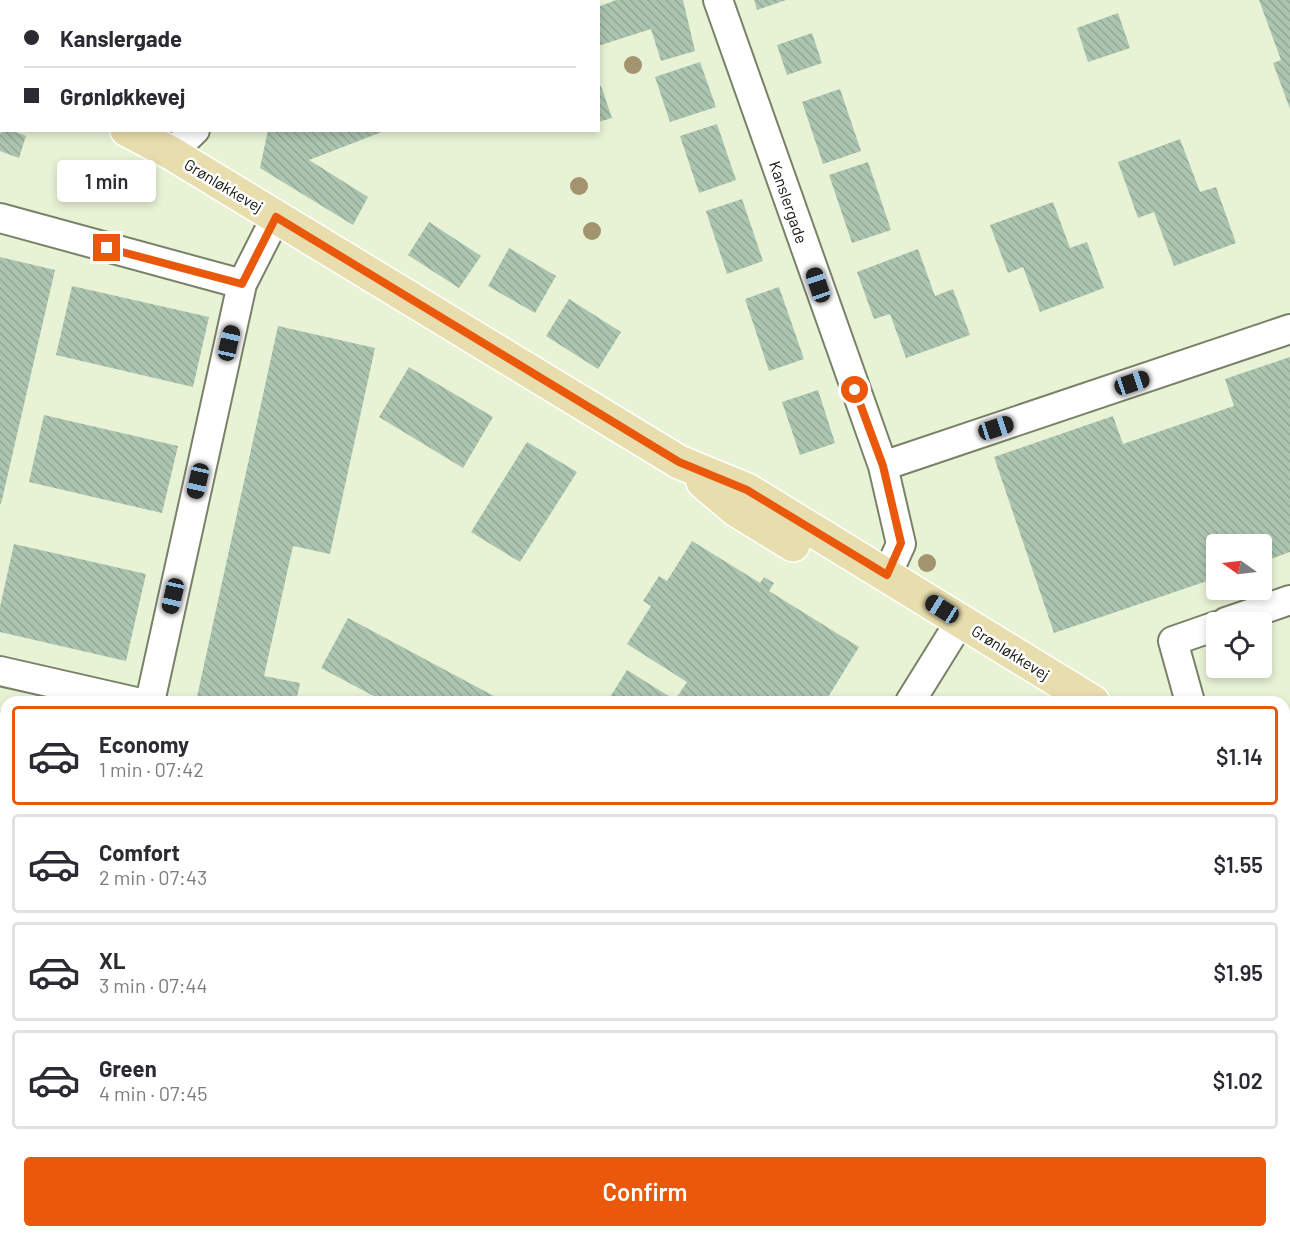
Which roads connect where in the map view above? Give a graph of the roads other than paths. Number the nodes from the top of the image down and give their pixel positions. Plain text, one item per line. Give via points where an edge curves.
1 (718, 0) edge
2 (131, 132) edge
3 (193, 132) edge
4 (171, 153) junction
5 (276, 217) junction
6 (0, 218) edge
7 (242, 284) junction
8 (1290, 329) edge
9 (679, 462) junction
10 (883, 466) junction
11 (887, 575) junction
12 (1290, 600) edge
13 (1255, 612) edge
14 (955, 629) junction
15 (1206, 629) edge
16 (0, 671) edge
17 (110, 696) edge
18 (151, 696) edge
19 (914, 696) edge
20 (1042, 696) edge
21 (1082, 696) edge
22 (1188, 696) edge

1 - 10 street, Kanslergade
2 - 4 main road, Grønløkkevej
3 - 4 street
4 - 5 main road, Grønløkkevej
5 - 7 street, Grønløkkevej
5 - 9 main road, Grønløkkevej
6 - 7 street
7 - 18 street, Grønløkkevej
8 - 10 street
9 - 11 main road, Grønløkkevej via 747,490
9 - 14 main road, Grønløkkevej via 736,510
10 - 11 street, Kanslergade via 901,543
11 - 14 main road, Grønløkkevej
12 - 13 street
14 - 19 street
14 - 20 main road, Grønløkkevej
14 - 21 main road, Grønløkkevej
15 - 22 street via 1173,641
16 - 17 street

